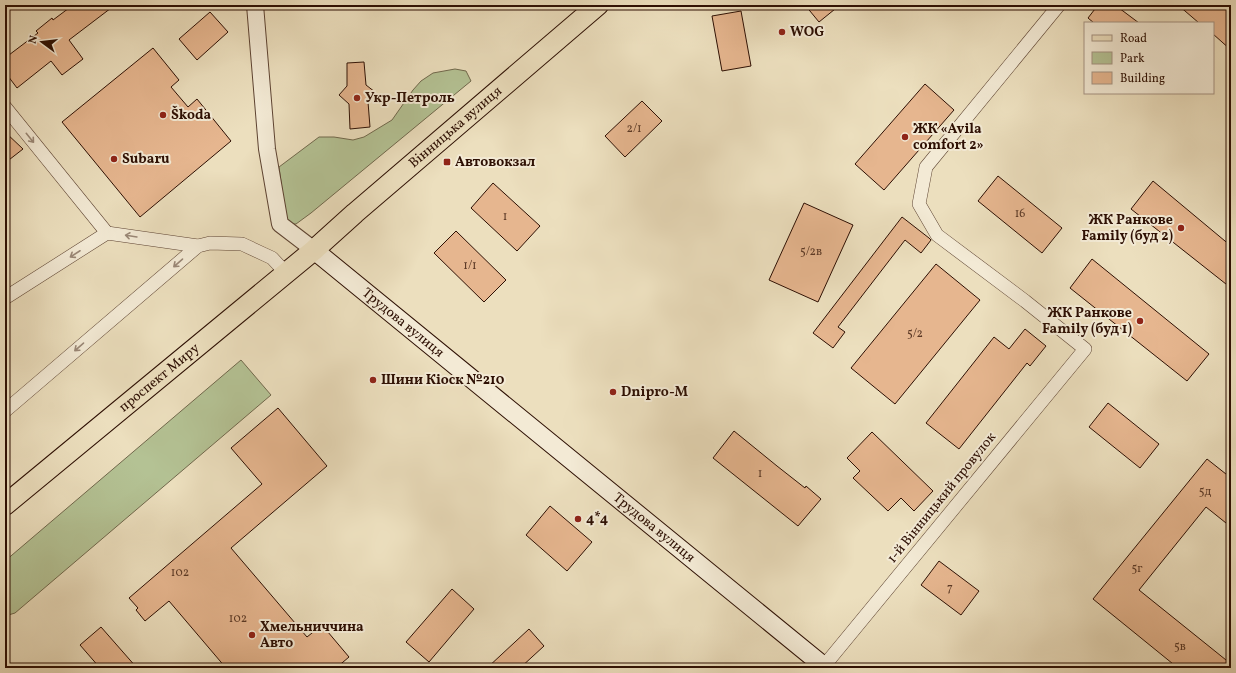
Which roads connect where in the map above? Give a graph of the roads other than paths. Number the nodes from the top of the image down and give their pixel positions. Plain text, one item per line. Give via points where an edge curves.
1 (255, 5) edge
2 (598, 5) edge
3 (1059, 5) edge
4 (5, 107) edge
5 (107, 233) junction
6 (204, 244) junction
7 (314, 250) junction
8 (286, 273) junction
9 (5, 298) edge
10 (5, 411) edge
11 (5, 505) edge
12 (825, 667) edge

1 - 7 street, Трудова вулиця via 267,149 280,224
2 - 7 main road, Вінницька вулиця
3 - 12 street, 1-й Вінницький провулок via 926,167 919,204 937,235 1085,349
4 -> 5 street
6 -> 5 street
5 -> 9 street
6 - 8 street via 242,244 272,258
6 -> 10 street
7 - 8 main road, проспект Миру
7 - 12 main road, Трудова вулиця
8 - 11 main road, проспект Миру

